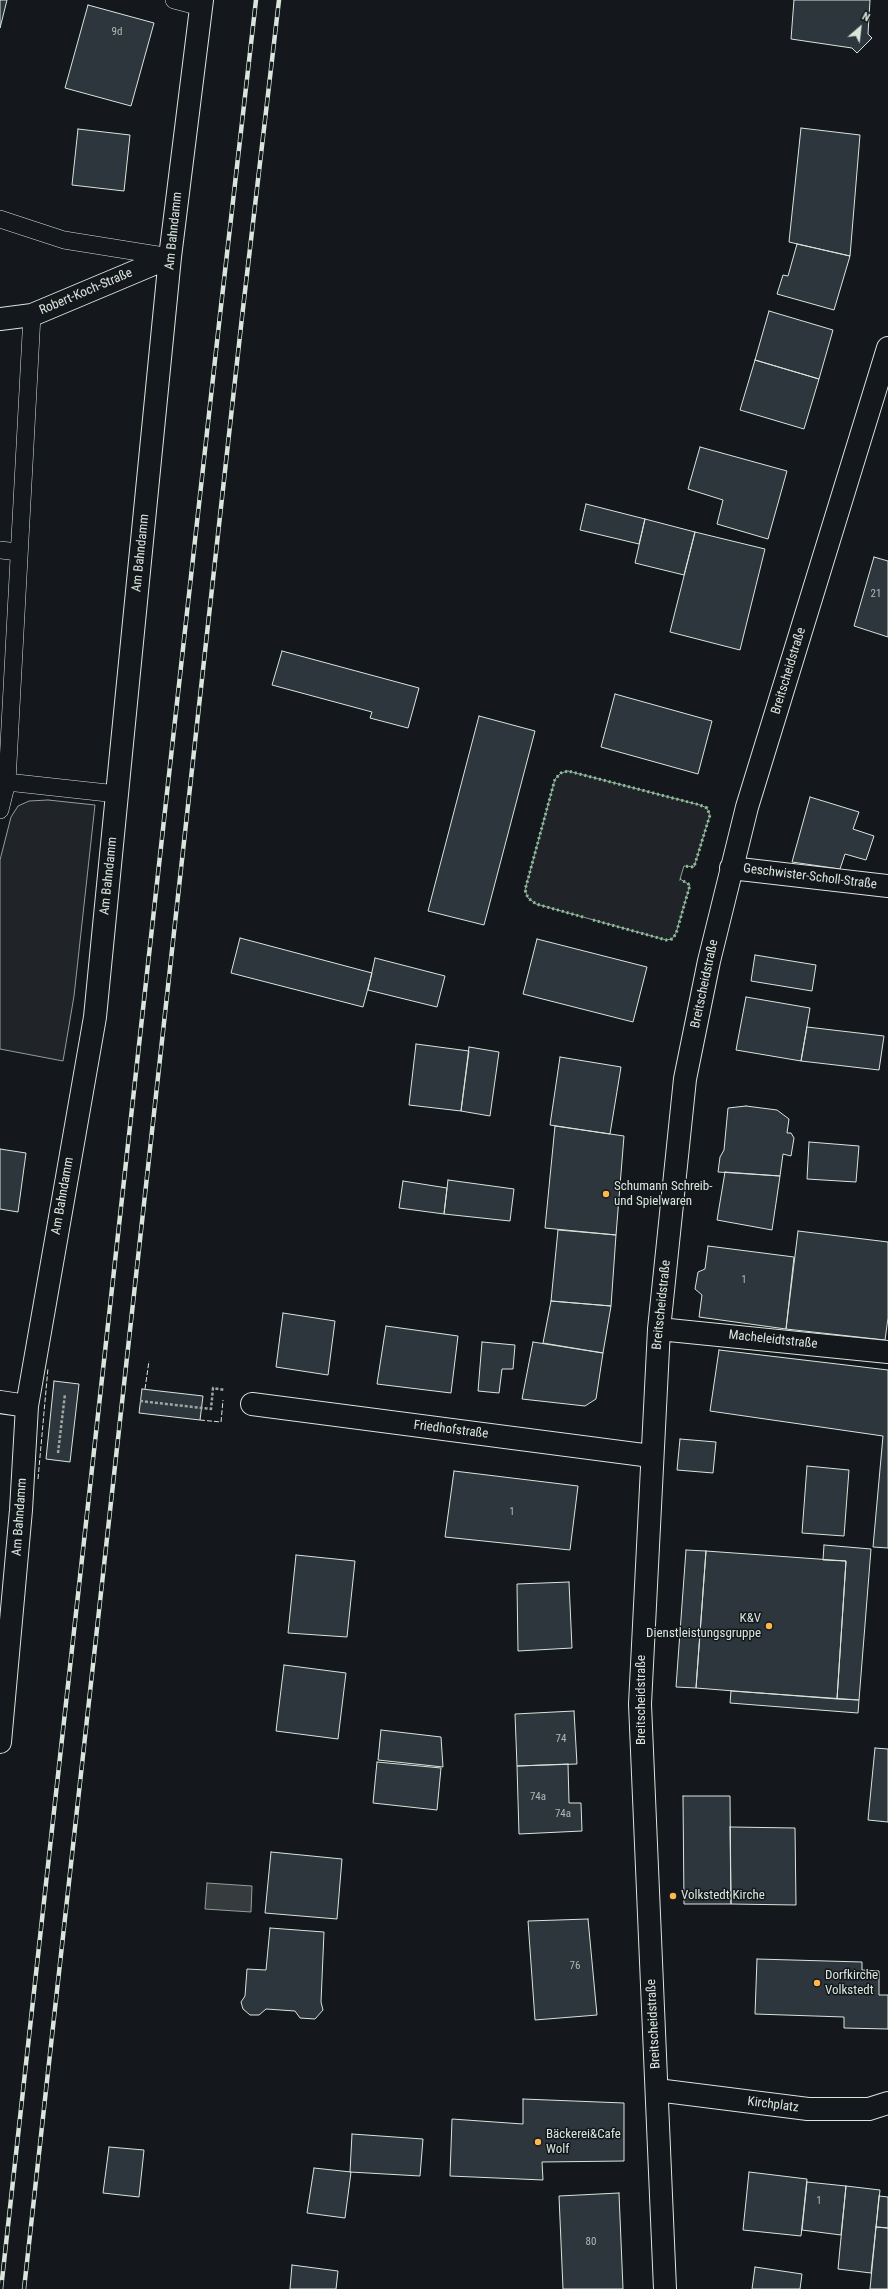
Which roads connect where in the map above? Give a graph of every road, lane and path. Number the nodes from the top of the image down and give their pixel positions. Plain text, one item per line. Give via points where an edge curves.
1 (174, 0) edge
2 (201, 4) edge
3 (0, 219) edge
4 (170, 257) junction
5 (32, 315) junction
6 (0, 320) edge
7 (888, 348) edge
8 (0, 550) edge
9 (18, 552) junction
10 (4, 786) edge
11 (117, 794) junction
12 (0, 810) edge
13 (731, 868) junction
14 (888, 886) edge
15 (659, 1329) junction
16 (888, 1352) edge
17 (65, 1394) dead end
18 (140, 1401) dead end
19 (0, 1402) edge
20 (252, 1404) dead end
21 (27, 1406) junction
22 (202, 1408) dead end
23 (651, 1456) junction
24 (57, 1461) dead end
25 (0, 1742) edge
26 (657, 2090) junction
27 (888, 2103) edge
28 (665, 2289) edge

1 - 2 lane, Am Bahndamm
2 - 4 street, Am Bahndamm
3 - 4 lane via 64,240
4 - 5 street, Robert-Koch-Straße
4 - 11 street, Am Bahndamm
5 - 6 street, Robert-Koch-Straße
5 - 9 lane
7 - 13 street, Breitscheidstraße via 747,807
8 - 9 lane
9 - 10 lane
10 - 11 lane
10 - 12 lane
11 - 21 street, Am Bahndamm via 95,1017
13 - 14 street, Geschwister-Scholl-Straße
13 - 15 street, Breitscheidstraße via 685,1079
15 - 16 street, Macheleidtstraße
15 - 23 street, Breitscheidstraße
17 - 24 path
18 - 22 path
19 - 21 street
20 - 23 street, Friedhofstraße
21 - 25 street, Am Bahndamm via 21,1510
23 - 26 street, Breitscheidstraße via 640,1704
26 - 27 street, Kirchplatz via 808,2109 869,2109
26 - 28 street, Breitscheidstraße

